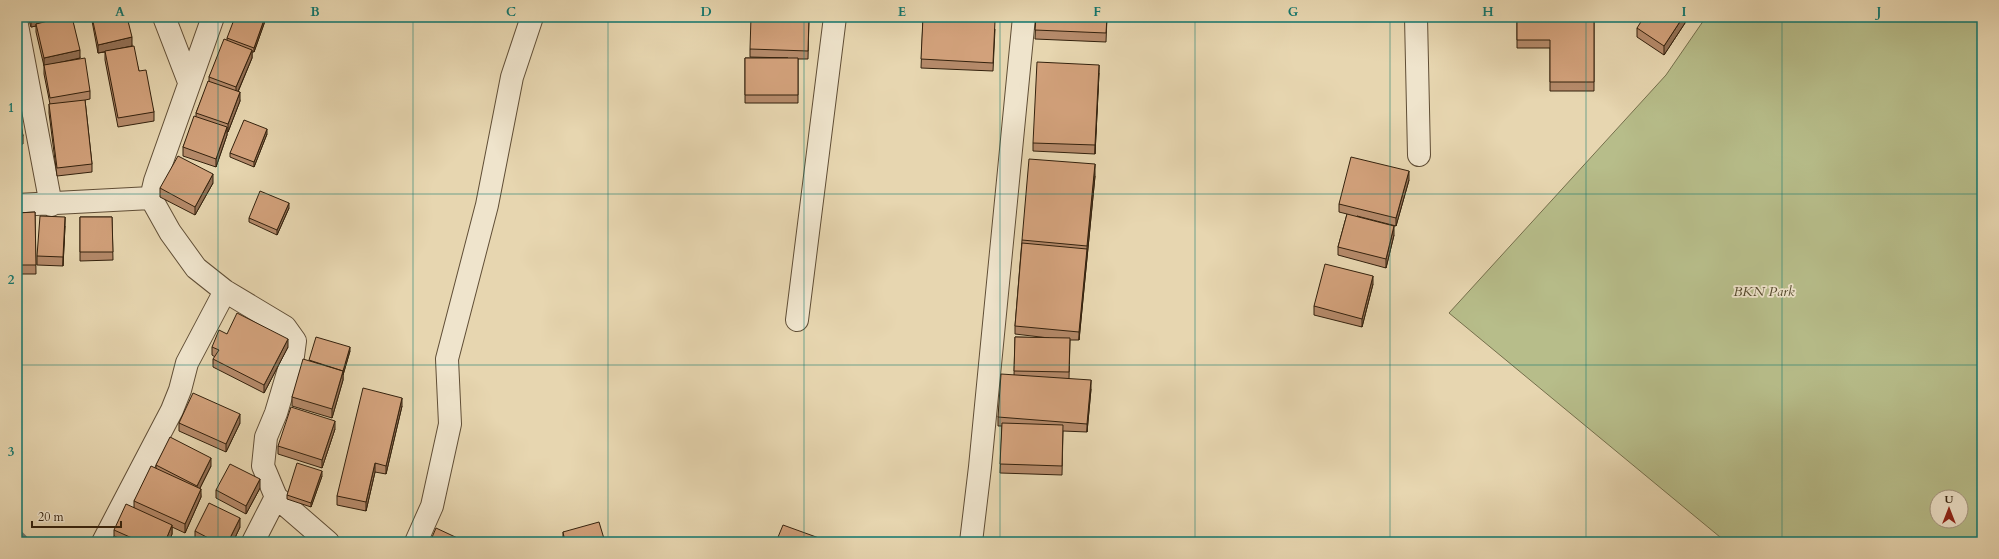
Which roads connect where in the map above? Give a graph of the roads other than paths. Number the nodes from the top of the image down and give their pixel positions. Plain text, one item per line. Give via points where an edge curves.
1 (164, 17) edge
2 (213, 17) edge
3 (532, 17) edge
4 (835, 17) edge
5 (1024, 17) edge
6 (1416, 17) edge
7 (17, 26) edge
8 (189, 82) junction
9 (1419, 154) dead end
10 (151, 198) junction
11 (17, 205) edge
12 (51, 205) junction
13 (225, 291) junction
14 (797, 320) dead end
15 (276, 497) junction
16 (103, 542) edge
17 (253, 542) edge
18 (328, 542) edge
19 (416, 542) edge
20 (971, 542) edge

1 - 8 street
2 - 8 street
3 - 19 street via 512,77 487,205 447,359 450,424 432,506
4 - 14 street
5 - 20 street
6 - 9 street
7 - 12 street
8 - 10 street
10 - 12 street
10 - 13 street via 170,232 196,268
11 - 12 street
13 - 15 street via 285,327 295,341 276,413 266,437 263,466
13 - 16 street via 187,364 172,410
15 - 17 street
15 - 18 street

